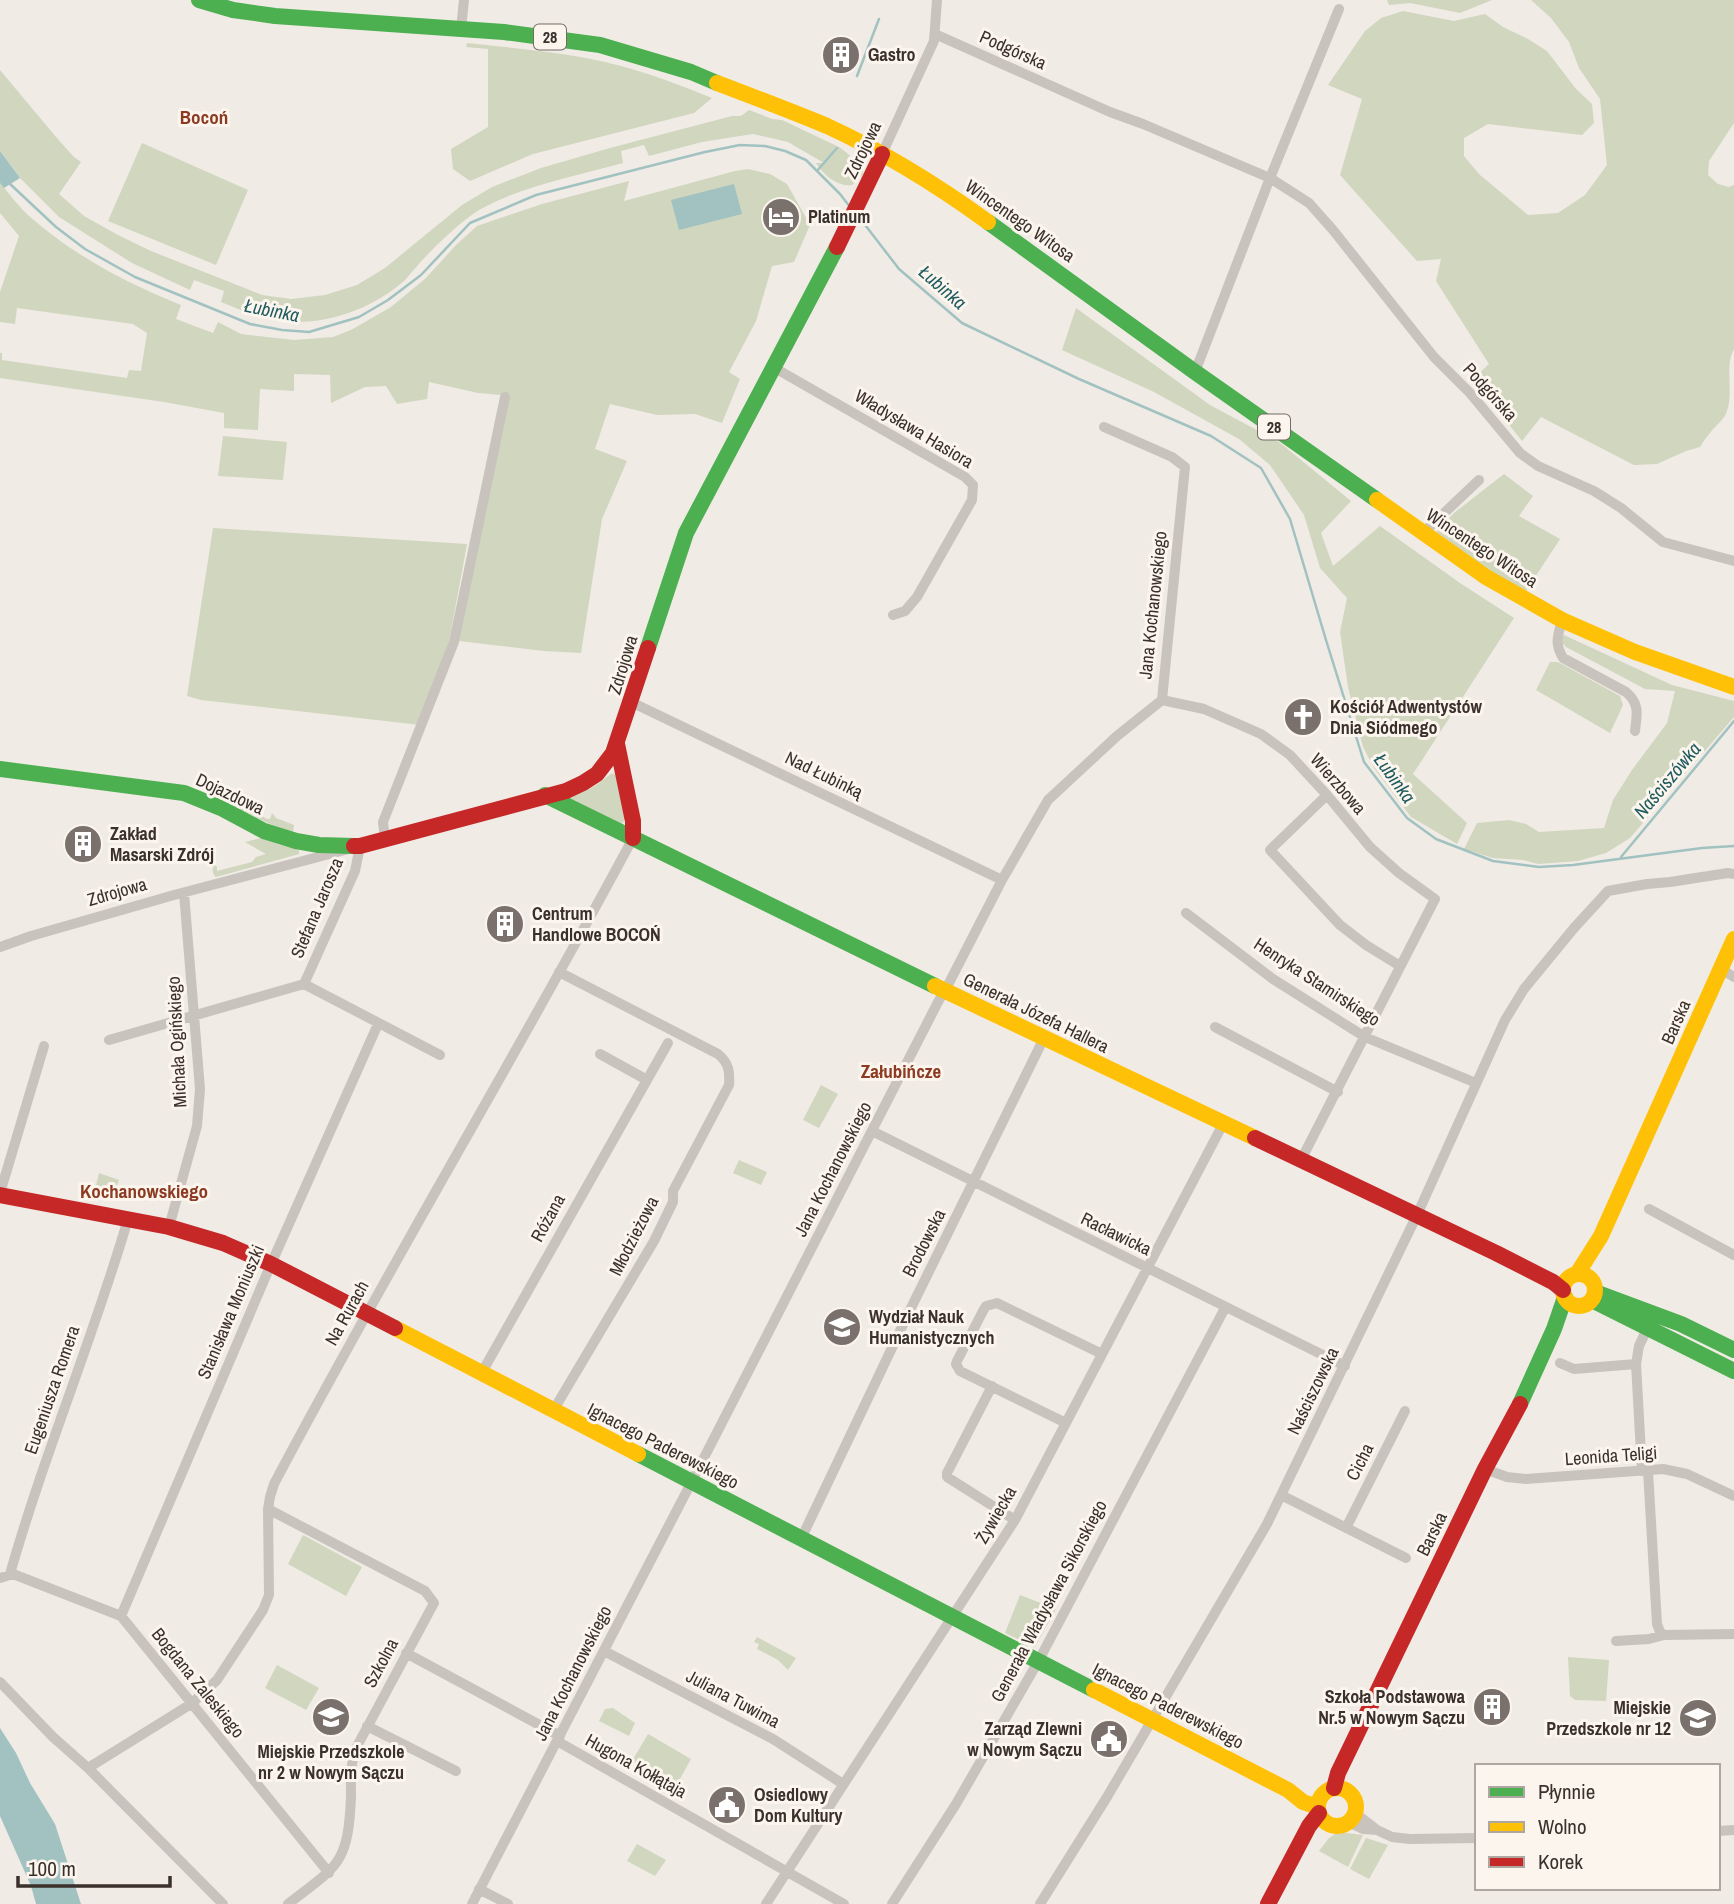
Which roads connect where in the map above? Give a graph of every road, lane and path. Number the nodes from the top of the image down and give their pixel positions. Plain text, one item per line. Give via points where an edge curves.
1 (199, 0) edge
2 (464, 0) edge
3 (937, 0) edge
4 (1339, 9) dead end
5 (461, 29) junction
6 (935, 34) junction
7 (882, 154) junction
8 (1269, 178) junction
9 (772, 367) junction
10 (1195, 372) junction
11 (505, 397) dead end
12 (1104, 426) dead end
13 (1479, 480) dead end
14 (1423, 533) junction
15 (1734, 561) edge
16 (893, 615) dead end
17 (1562, 620) junction
18 (1734, 687) edge
19 (1161, 700) junction
20 (631, 702) junction
21 (1635, 730) dead end
22 (617, 744) junction
23 (0, 769) edge
24 (545, 795) junction
25 (1326, 795) junction
26 (633, 838) junction
27 (385, 839) junction
28 (360, 846) junction
29 (1734, 874) edge
30 (1002, 880) junction
31 (184, 893) junction
32 (1186, 913) dead end
33 (1734, 939) edge
34 (0, 947) edge
35 (1400, 966) junction
36 (559, 972) junction
37 (1727, 973) edge
38 (304, 984) junction
39 (945, 990) junction
40 (195, 1014) junction
41 (378, 1024) junction
42 (1215, 1027) dead end
43 (1365, 1037) junction
44 (1044, 1038) junction
45 (109, 1040) dead end
46 (668, 1043) dead end
47 (44, 1046) dead end
48 (600, 1054) dead end
49 (440, 1055) dead end
50 (647, 1080) junction
51 (1476, 1083) junction
52 (1338, 1092) junction
53 (1223, 1124) junction
54 (872, 1132) junction
55 (1301, 1160) junction
56 (974, 1183) junction
57 (0, 1194) edge
58 (1649, 1209) dead end
59 (1417, 1214) junction
60 (128, 1219) junction
61 (169, 1227) junction
62 (1734, 1255) edge
63 (271, 1264) junction
64 (1147, 1269) junction
65 (1578, 1290) junction
66 (1225, 1308) junction
67 (366, 1315) junction
68 (1647, 1329) junction
69 (1734, 1350) edge
70 (1102, 1354) junction
71 (1560, 1363) dead end
72 (1636, 1364) junction
73 (1345, 1366) junction
74 (1734, 1371) edge
75 (481, 1374) junction
76 (992, 1386) junction
77 (553, 1411) junction
78 (1405, 1411) dead end
79 (1066, 1423) junction
80 (1485, 1469) junction
81 (1645, 1471) junction
82 (691, 1483) junction
83 (1281, 1495) junction
84 (1734, 1496) edge
85 (268, 1509) junction
86 (1015, 1520) junction
87 (1346, 1528) junction
88 (801, 1539) junction
89 (1406, 1558) dead end
90 (5, 1576) edge
91 (121, 1616) junction
92 (954, 1617) junction
93 (1734, 1634) edge
94 (1664, 1635) junction
95 (1616, 1640) dead end
96 (604, 1651) junction
97 (406, 1653) junction
98 (1039, 1660) junction
99 (0, 1682) edge
100 (191, 1704) junction
101 (1152, 1720) junction
102 (368, 1726) junction
103 (558, 1738) junction
104 (88, 1768) junction
105 (456, 1772) dead end
106 (843, 1784) junction
107 (1328, 1802) junction
108 (1352, 1817) junction
109 (1475, 1838) edge
110 (787, 1871) junction
111 (328, 1873) junction
112 (480, 1889) junction
113 (223, 1904) edge
114 (288, 1904) edge
115 (472, 1904) edge
116 (508, 1904) edge
117 (766, 1904) edge
118 (844, 1904) edge
119 (892, 1904) edge
120 (1040, 1904) edge
121 (1268, 1904) edge

1 - 5 street, Wincentego Witosa / 28 via 275,16
2 - 5 street
3 - 6 street, Zdrojowa
4 - 8 street
5 - 7 street, Wincentego Witosa / 28 via 547,37 640,55 828,127
6 - 7 street, Zdrojowa
6 - 8 street, Podgórska
7 - 9 street, Zdrojowa
7 - 10 street, Wincentego Witosa / 28 via 939,187
8 - 10 street
8 - 15 street, Podgórska via 1309,203 1434,357 1471,393 1520,453 1594,491 1663,542
9 - 16 street, Władysława Hasiora via 973,485 972,500 917,597 905,611
9 - 20 street, Zdrojowa via 686,533
10 - 14 street, Wincentego Witosa / 28
11 - 27 street via 454,642 383,821
12 - 19 street, Jana Kochanowskiego via 1185,467
13 - 14 street
14 - 17 street, Wincentego Witosa / 28 via 1486,577
17 - 18 street, Wincentego Witosa / 28 via 1634,652
17 - 21 street via 1557,649 1563,658 1632,698 1638,711
19 - 25 street, Wierzbowa via 1204,709 1261,734 1290,755
19 - 30 street, Jana Kochanowskiego via 1048,800
20 - 22 street, Zdrojowa
20 - 30 street, Nad Łubinką
22 - 24 street, Zdrojowa via 593,779
22 - 26 street
23 - 28 street, Dojazdowa via 184,793 282,837 318,845
24 - 26 street, Generała Józefa Hallera
24 - 27 street, Zdrojowa
25 - 35 street, Wierzbowa via 1370,847 1435,899
25 - 35 street via 1270,850 1340,925
26 - 36 street, Na Rurach
26 - 39 street, Generała Józefa Hallera
27 - 28 street, Zdrojowa
28 - 31 street, Zdrojowa
28 - 38 street, Stefana Jarosza via 355,871
29 - 51 street, Naściszowska via 1608,891 1524,989
30 - 39 street, Jana Kochanowskiego
31 - 34 street, Zdrojowa
31 - 40 street, Michała Ogińskiego
32 - 43 street, Henryka Stamirskiego via 1273,979
33 - 37 street, Barska
35 - 43 street
36 - 67 street, Na Rurach
36 - 77 street, Młodzieżowa via 718,1054 729,1071 729,1085 673,1191 673,1202 654,1241
37 - 65 street, Barska
38 - 40 street
38 - 41 street
39 - 44 street, Generała Józefa Hallera
39 - 54 street, Jana Kochanowskiego
40 - 45 street
40 - 61 street, Michała Ogińskiego via 200,1089 197,1126
41 - 49 street
41 - 63 street, Stanisława Moniuszki
42 - 52 street
43 - 51 street, Henryka Stamirskiego
43 - 52 street
44 - 53 street, Generała Józefa Hallera
44 - 56 street, Brodowska
46 - 50 street, Różana
47 - 57 street
48 - 50 street
50 - 75 street, Różana
51 - 59 street, Naściszowska
52 - 55 street
53 - 55 street, Generała Józefa Hallera
53 - 64 street, Żywiecka
54 - 56 street, Racławicka
54 - 82 street, Jana Kochanowskiego
55 - 59 street, Generała Józefa Hallera
56 - 64 street, Racławicka
56 - 88 street, Brodowska
57 - 60 street, Ignacego Paderewskiego
58 - 62 street
59 - 65 street, Generała Józefa Hallera
59 - 73 street, Naściszowska
60 - 61 street, Ignacego Paderewskiego
60 - 90 street, Eugeniusza Romera
61 - 63 street, Ignacego Paderewskiego
63 - 67 street, Ignacego Paderewskiego
63 - 91 street, Stanisława Moniuszki
64 - 66 street, Racławicka
64 - 70 street, Żywiecka
65 - 68 street
65 - 69 street via 1681,1324
65 - 80 street, Barska
66 - 73 street, Racławicka
66 - 98 street, Generała Władysława Sikorskiego
67 - 75 street, Ignacego Paderewskiego
67 - 85 street, Na Rurach via 274,1484
68 - 72 street
68 - 74 street
70 - 76 street via 997,1303 986,1306 956,1364 960,1371
70 - 79 street, Żywiecka
71 - 72 street via 1574,1368
72 - 81 street
73 - 83 street, Naściszowska
75 - 77 street, Ignacego Paderewskiego
76 - 79 street
76 - 86 street via 947,1477
77 - 82 street, Ignacego Paderewskiego
78 - 87 street, Cicha
79 - 86 street, Żywiecka
80 - 81 street, Leonida Teligi via 1526,1479
80 - 107 street, Barska
81 - 84 street, Leonida Teligi via 1688,1474
81 - 94 street via 1657,1624
82 - 88 street, Ignacego Paderewskiego
82 - 96 street, Jana Kochanowskiego
83 - 87 street
83 - 101 street, Naściszowska
85 - 97 street, Szkolna via 427,1593 433,1607
85 - 100 street, Na Rurach via 269,1595 217,1680
86 - 92 street, Żywiecka
87 - 89 street
88 - 92 street, Ignacego Paderewskiego
90 - 91 street via 13,1574
91 - 100 street, Bogdana Zaleskiego
92 - 98 street, Ignacego Paderewskiego
92 - 106 street, Żywiecka
93 - 94 street
94 - 95 street
96 - 103 street, Jana Kochanowskiego
96 - 106 street, Juliana Tuwima via 773,1739
97 - 102 street, Szkolna
97 - 103 street, Hugona Kołłątaja
98 - 101 street, Ignacego Paderewskiego
98 - 119 street, Generała Władysława Sikorskiego
99 - 104 street
100 - 104 street, Na Rurach
100 - 111 street, Bogdana Zaleskiego
101 - 107 street, Ignacego Paderewskiego via 1303,1802
101 - 120 street, Naściszowska
102 - 105 street
102 - 111 street, Szkolna via 351,1763 348,1839
103 - 110 street, Hugona Kołłątaja
103 - 112 street, Jana Kochanowskiego
104 - 113 street
106 - 110 street, Żywiecka
107 - 108 street via 1337,1826
107 - 108 street via 1355,1800
107 - 121 street, Barska via 1309,1826
108 - 109 street via 1363,1829 1392,1837
110 - 117 street, Żywiecka
110 - 118 street, Hugona Kołłątaja
111 - 114 street, Szkolna
112 - 115 street, Jana Kochanowskiego
112 - 116 street

